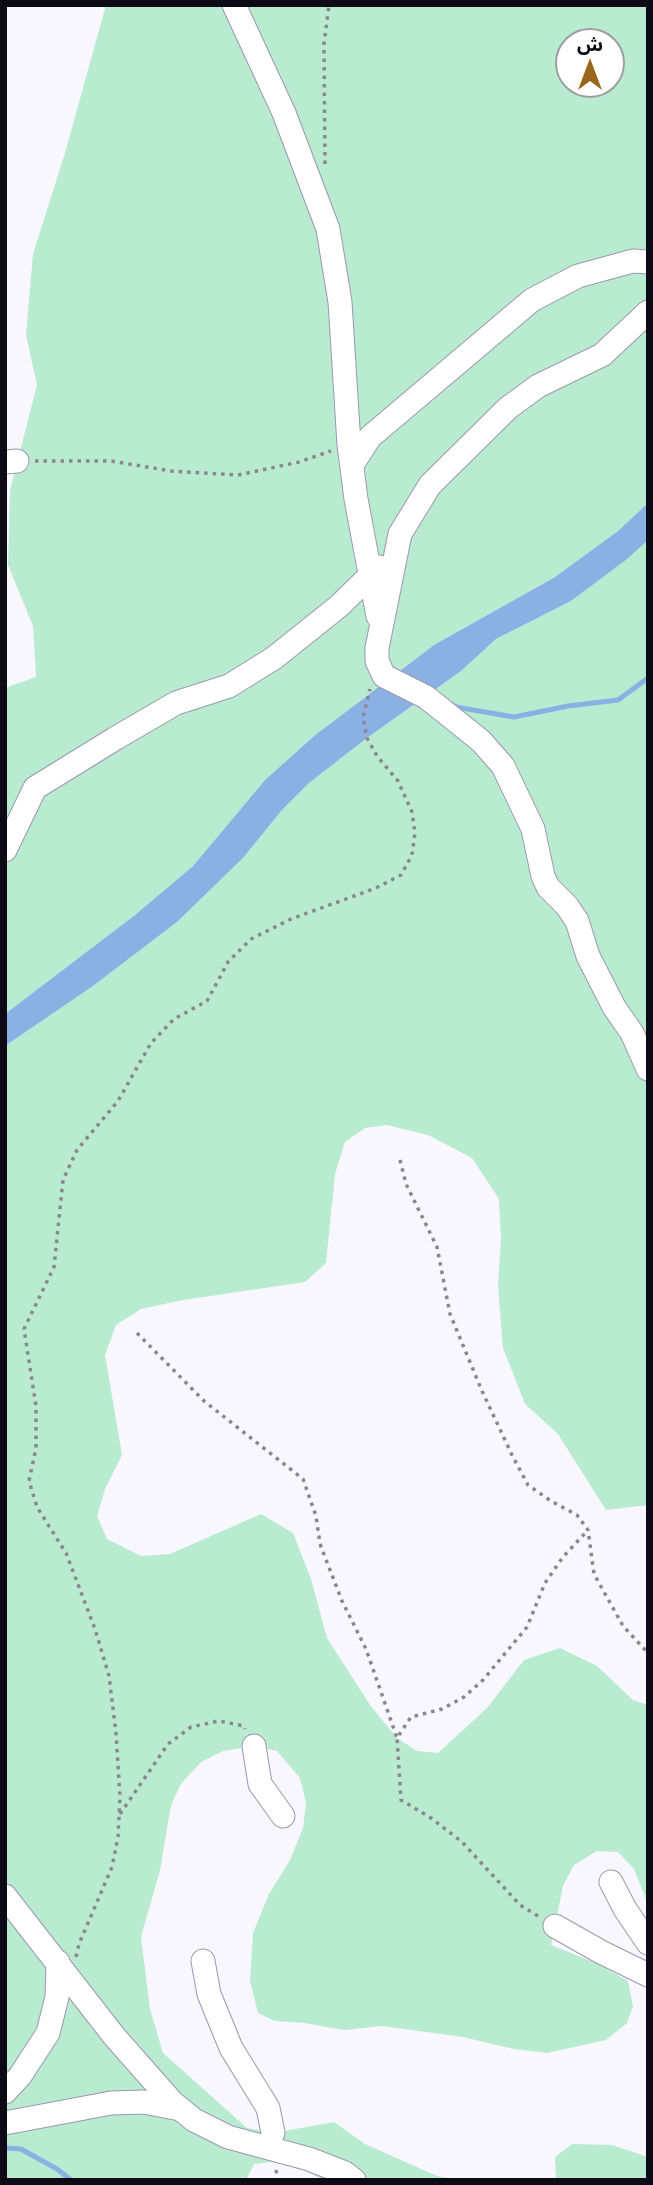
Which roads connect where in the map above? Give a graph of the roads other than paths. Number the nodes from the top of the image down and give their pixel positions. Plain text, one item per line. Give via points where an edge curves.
1 (234, 5) edge
2 (648, 262) edge
3 (648, 312) edge
4 (351, 455) junction
5 (400, 534) junction
6 (372, 576) junction
7 (380, 630) junction
8 (5, 850) edge
9 (648, 1069) edge
10 (254, 1746) road end
11 (283, 1816) dead end
12 (611, 1882) dead end
13 (5, 1896) edge
14 (555, 1926) road end
15 (648, 1943) edge
16 (203, 1961) dead end
17 (64, 1971) junction
18 (648, 1975) edge
19 (5, 2092) edge
20 (180, 2109) junction
21 (5, 2123) edge
22 (273, 2133) dead end
23 (354, 2180) edge

1 - 4 street via 284,113 328,229 340,302
2 - 4 street via 633,261 578,276 532,300
3 - 5 street via 602,355 538,386 508,408 430,485
4 - 6 street
5 - 6 street
5 - 7 street
6 - 7 street
6 - 8 street via 274,658 229,686 176,704 35,788
7 - 9 street via 377,661 384,676 426,697 481,741 503,766 533,829 548,887 568,906 588,956
10 - 11 street via 260,1784
12 - 15 street
13 - 17 street
14 - 18 street
16 - 22 street via 209,1994 231,2048 268,2108
17 - 19 street via 48,2033
17 - 20 street via 144,2073
20 - 21 street via 144,2102 111,2103
20 - 23 street via 228,2137 309,2160

